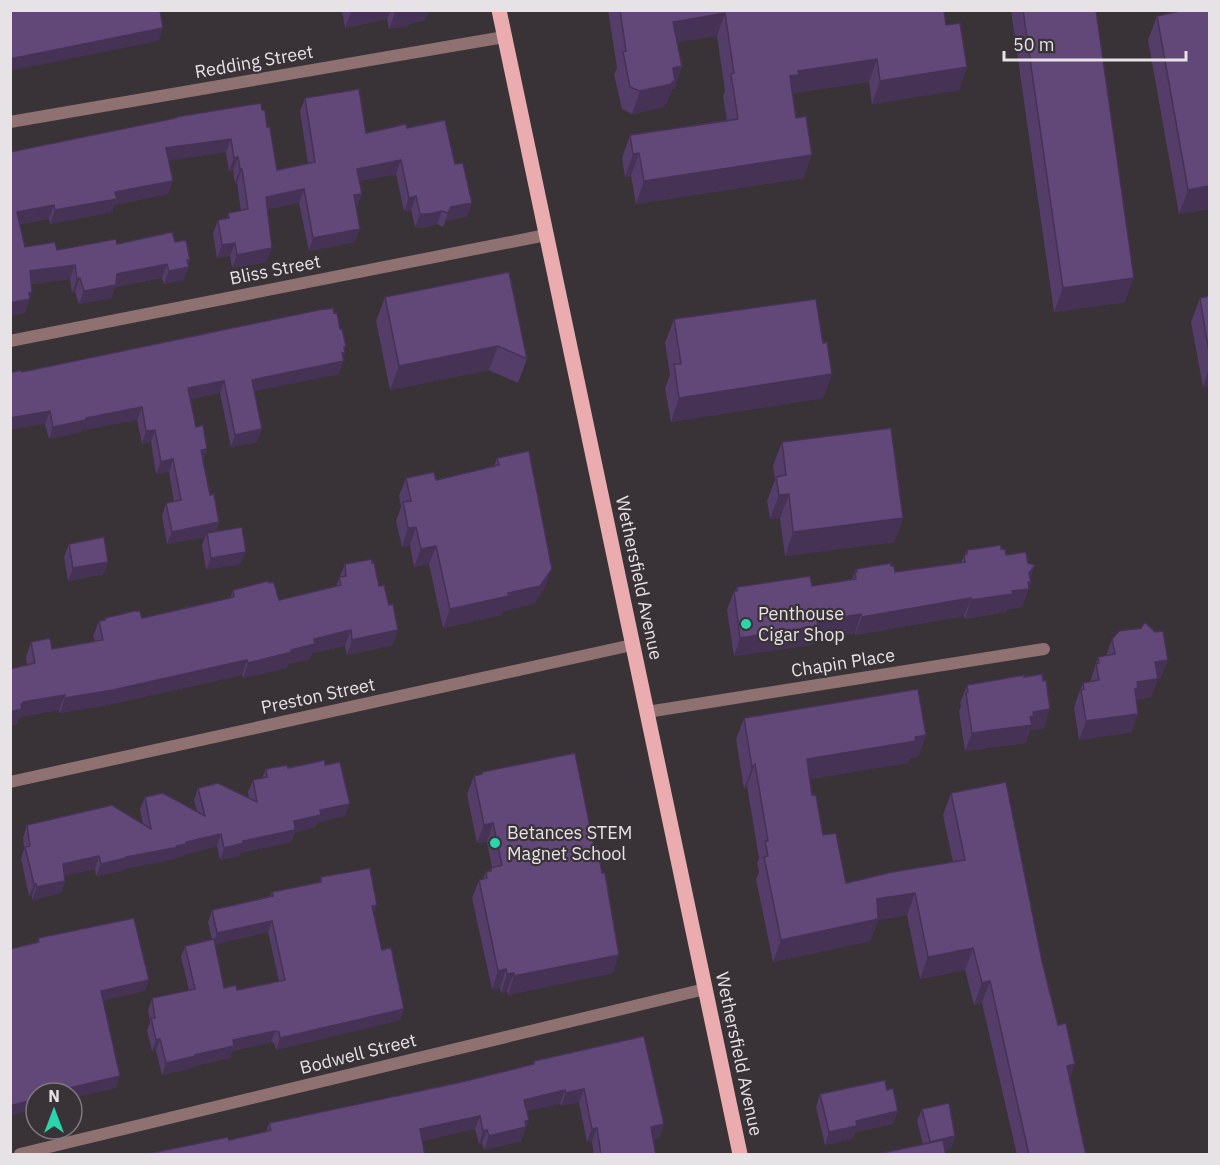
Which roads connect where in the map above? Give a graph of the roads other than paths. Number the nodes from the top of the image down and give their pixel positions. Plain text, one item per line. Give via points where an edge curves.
1 (499, 10) edge
2 (504, 37) junction
3 (10, 122) edge
4 (546, 235) junction
5 (10, 340) edge
6 (632, 645) junction
7 (1044, 649) dead end
8 (647, 712) junction
9 (10, 782) edge
10 (705, 989) junction
11 (20, 1155) edge
12 (740, 1155) edge

1 - 2 main road, Wethersfield Avenue
2 - 3 street, Redding Street
2 - 4 main road, Wethersfield Avenue
4 - 5 street, Bliss Street
4 - 6 main road, Wethersfield Avenue
6 - 8 main road, Wethersfield Avenue
6 - 9 street, Preston Street
7 - 8 street, Chapin Place
8 - 10 main road, Wethersfield Avenue
10 - 11 street, Bodwell Street
10 - 12 main road, Wethersfield Avenue

